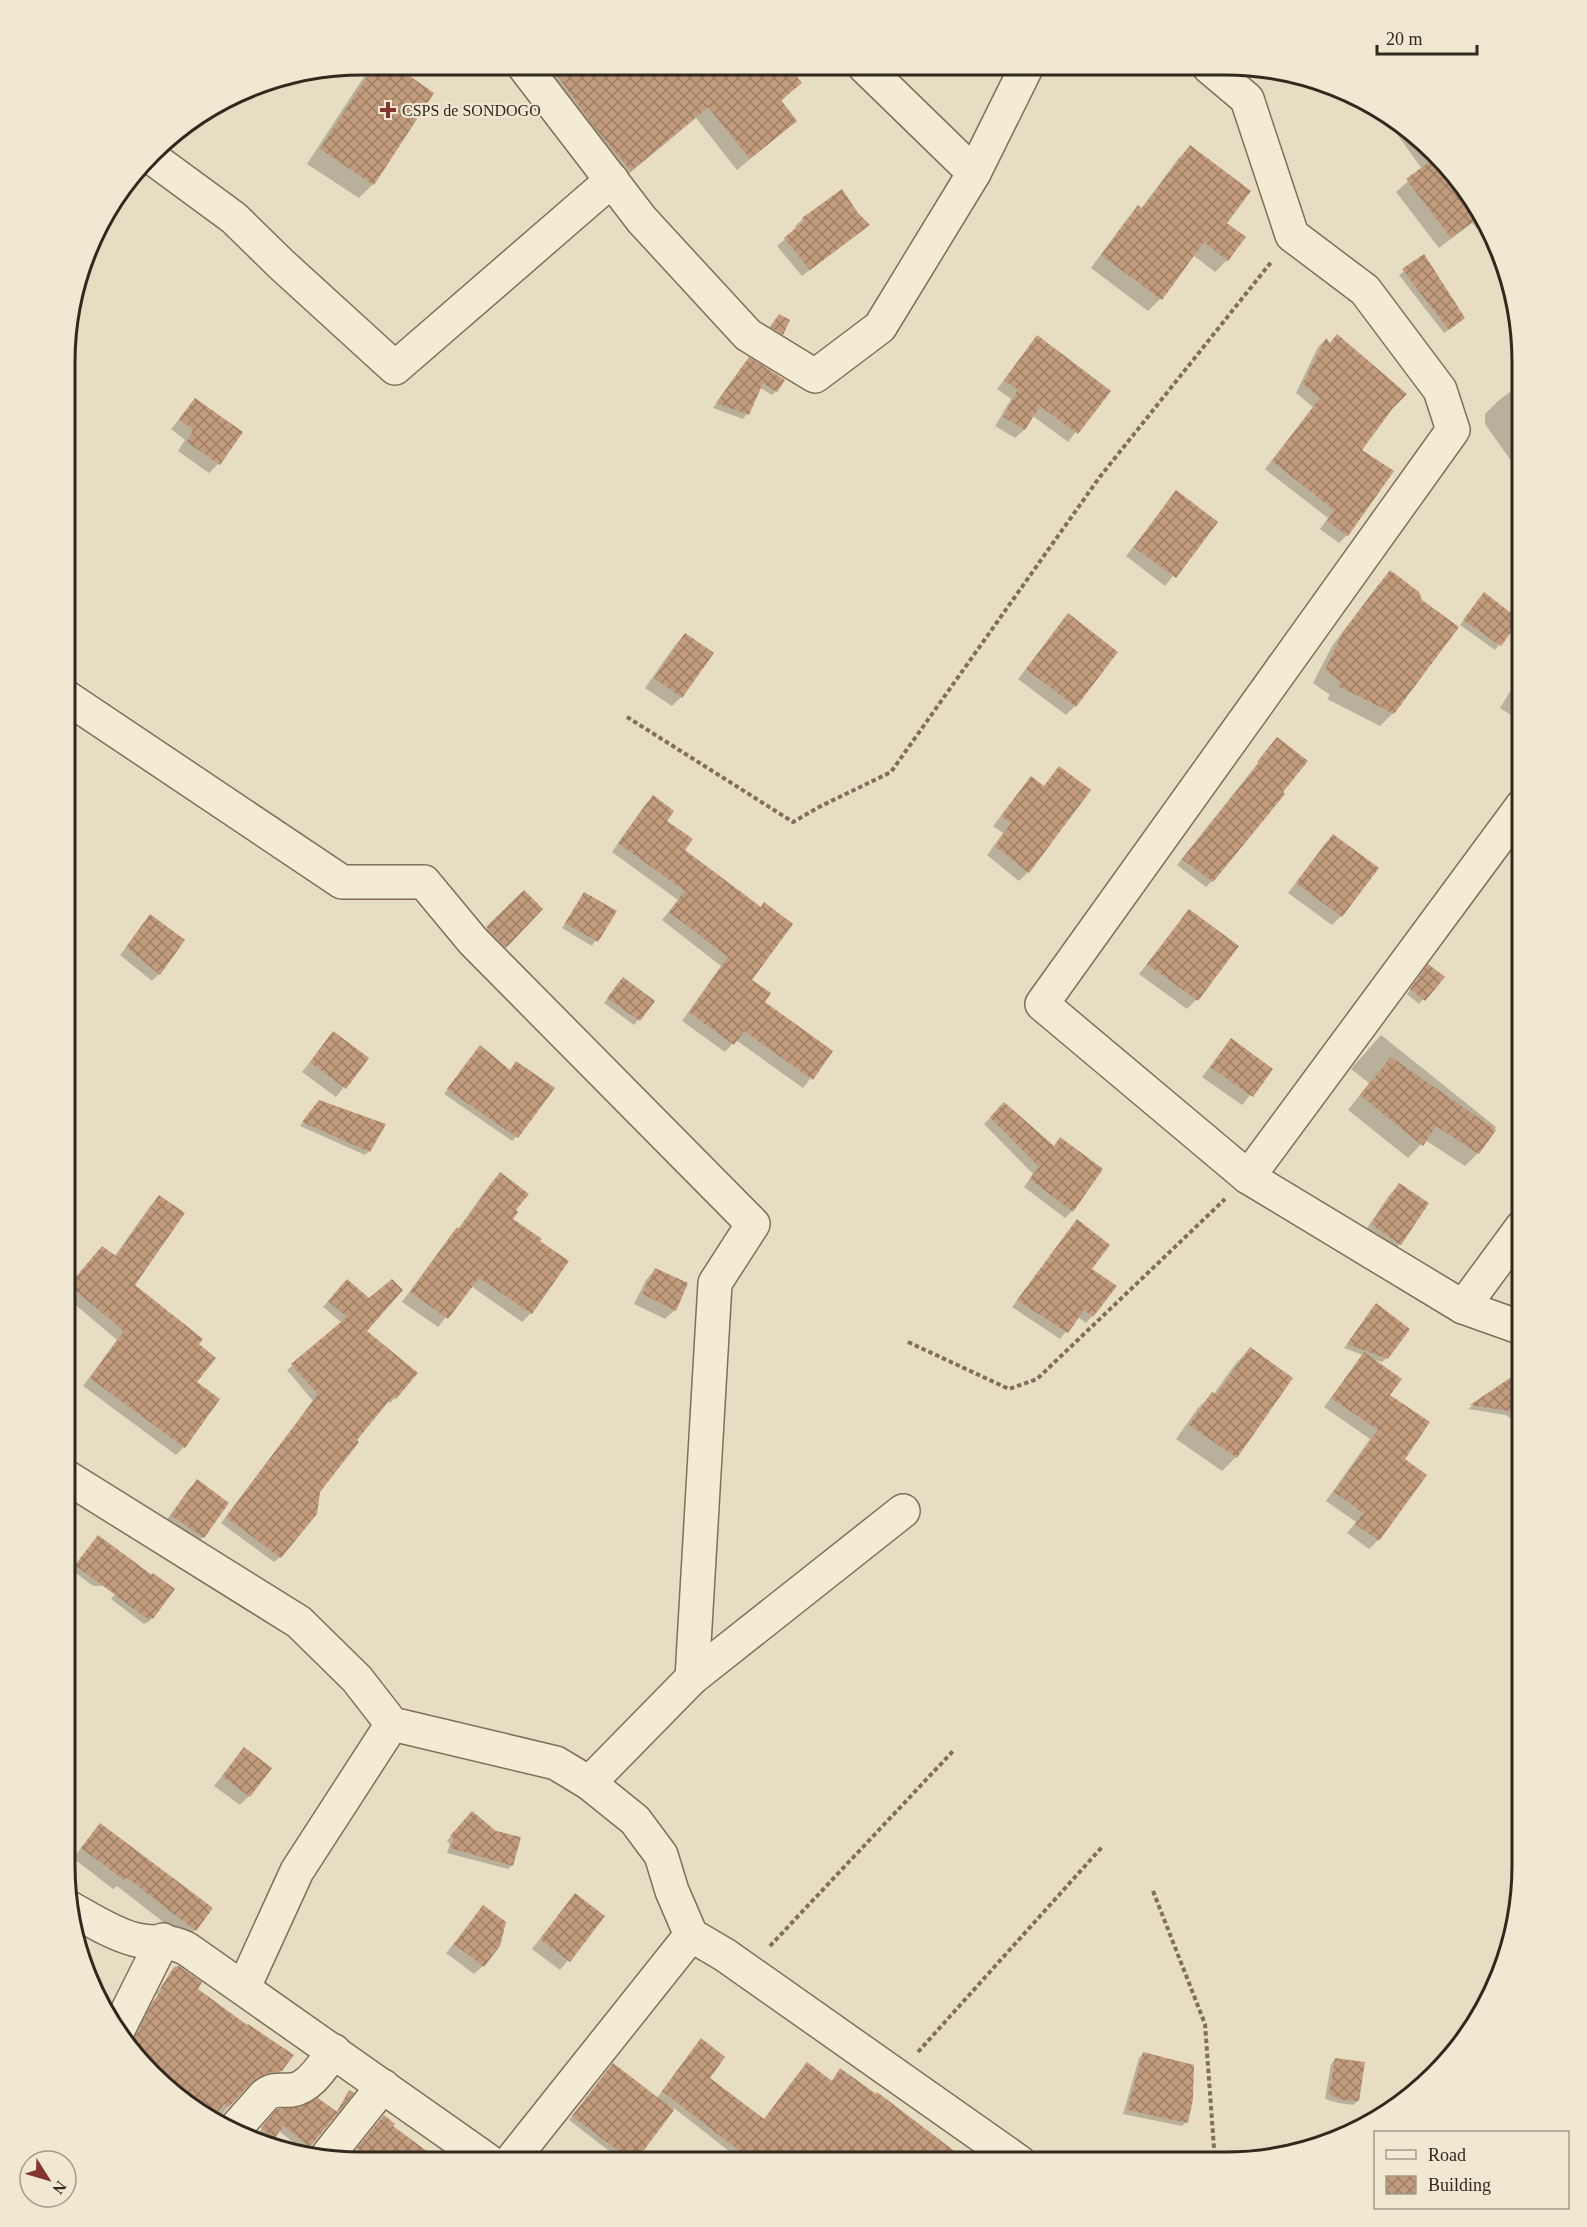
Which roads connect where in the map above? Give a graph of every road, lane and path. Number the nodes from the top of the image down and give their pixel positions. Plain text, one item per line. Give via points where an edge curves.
1 (531, 75) edge
2 (873, 75) edge
3 (1022, 75) edge
4 (1218, 75) edge
5 (157, 161) edge
6 (974, 172) junction
7 (612, 180) junction
8 (1292, 235) junction
9 (75, 703) edge
10 (627, 717) dead end
11 (1512, 820) edge
12 (1248, 1177) junction
13 (1512, 1241) edge
14 (1463, 1307) junction
15 (1512, 1324) edge
16 (908, 1342) dead end
17 (75, 1482) edge
18 (903, 1510) dead end
19 (692, 1678) junction
20 (392, 1724) junction
21 (954, 1750) dead end
22 (589, 1784) junction
23 (1102, 1847) dead end
24 (1153, 1891) dead end
25 (79, 1913) edge
26 (691, 1935) junction
27 (163, 1940) junction
28 (747, 1971) junction
29 (244, 1988) junction
30 (122, 2022) edge
31 (334, 2051) junction
32 (898, 2075) junction
33 (383, 2086) junction
34 (239, 2124) edge
35 (332, 2150) edge
36 (476, 2152) edge
37 (517, 2152) edge
38 (1005, 2152) edge
39 (1214, 2152) edge

1 - 7 street
2 - 6 street
3 - 6 street
4 - 8 street via 1247,99
5 - 7 street via 234,218 395,368
6 - 7 street via 880,327 814,376 748,335 642,220
8 - 10 path via 1099,478 891,772 793,822
8 - 12 street via 1365,290 1440,390 1453,430 1042,1004
9 - 19 street via 342,882 424,882 473,941 753,1224 715,1283
11 - 12 street
12 - 14 street
12 - 16 path via 1037,1379 1009,1389
13 - 14 street
14 - 15 street
17 - 20 street via 299,1622 357,1679
18 - 19 street
19 - 22 street
20 - 22 street via 556,1762
20 - 29 street via 297,1871
21 - 28 path
22 - 26 street via 635,1820 661,1855
23 - 32 path
24 - 39 path via 1205,2024
25 - 27 street via 125,1937
26 - 28 street
26 - 37 street
27 - 29 street via 188,1949
27 - 30 street
28 - 32 street
29 - 31 street
31 - 33 street
31 - 34 street via 305,2084 294,2090 271,2091
32 - 38 street
33 - 35 street
33 - 36 street

